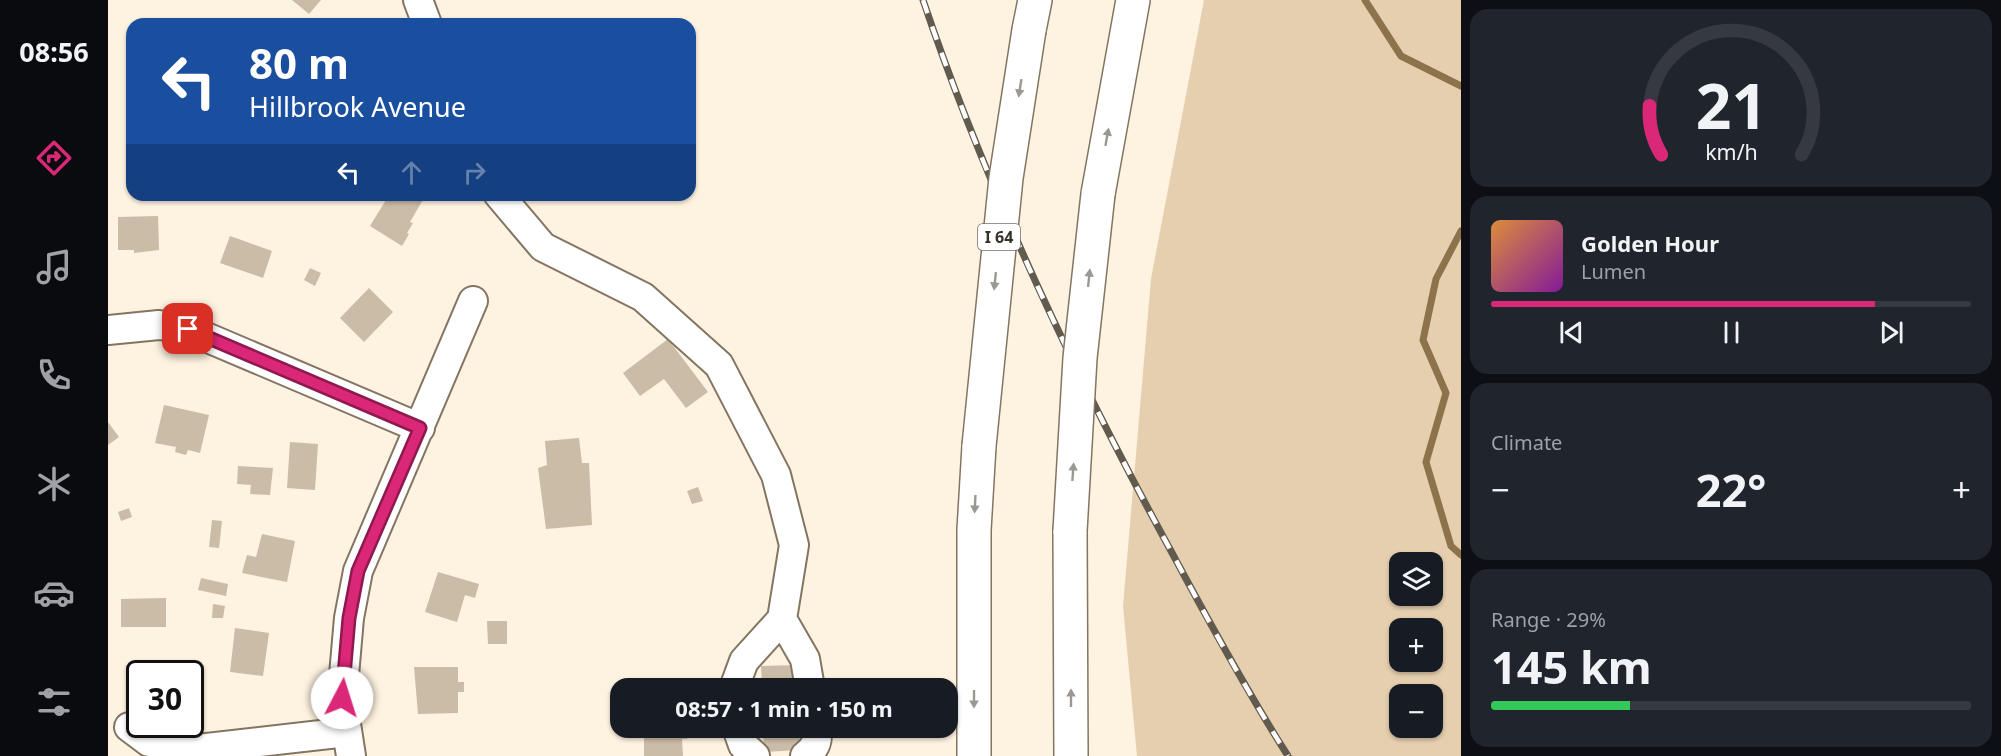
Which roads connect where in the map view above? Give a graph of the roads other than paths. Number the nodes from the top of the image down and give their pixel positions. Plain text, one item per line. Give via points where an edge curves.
1 (418, 0) edge
2 (1133, 0) edge
3 (1032, 15) edge
4 (425, 18) edge
5 (504, 201) edge
6 (473, 301) dead end
7 (108, 330) edge
8 (420, 428) junction
9 (782, 619) junction
10 (738, 678) edge
11 (808, 678) edge
12 (144, 738) edge
13 (741, 738) edge
14 (817, 738) edge
15 (349, 744) edge
16 (755, 756) edge
17 (805, 756) edge
18 (974, 756) edge
19 (1071, 756) edge

1 - 4 street
19 -> 2 highway, bridge via 1070,531 1080,358 1098,194
3 -> 18 highway, I 64, bridge via 1005,178 979,446 974,530
5 - 9 street via 543,247 644,297 719,365 776,476 794,545
6 - 8 street
7 - 8 street via 159,325 188,329
8 - 15 street via 358,571 349,618 342,698
9 - 10 street via 744,661
9 - 11 street via 805,659
12 - 15 street via 198,749
13 - 16 street
14 - 17 street via 813,751

